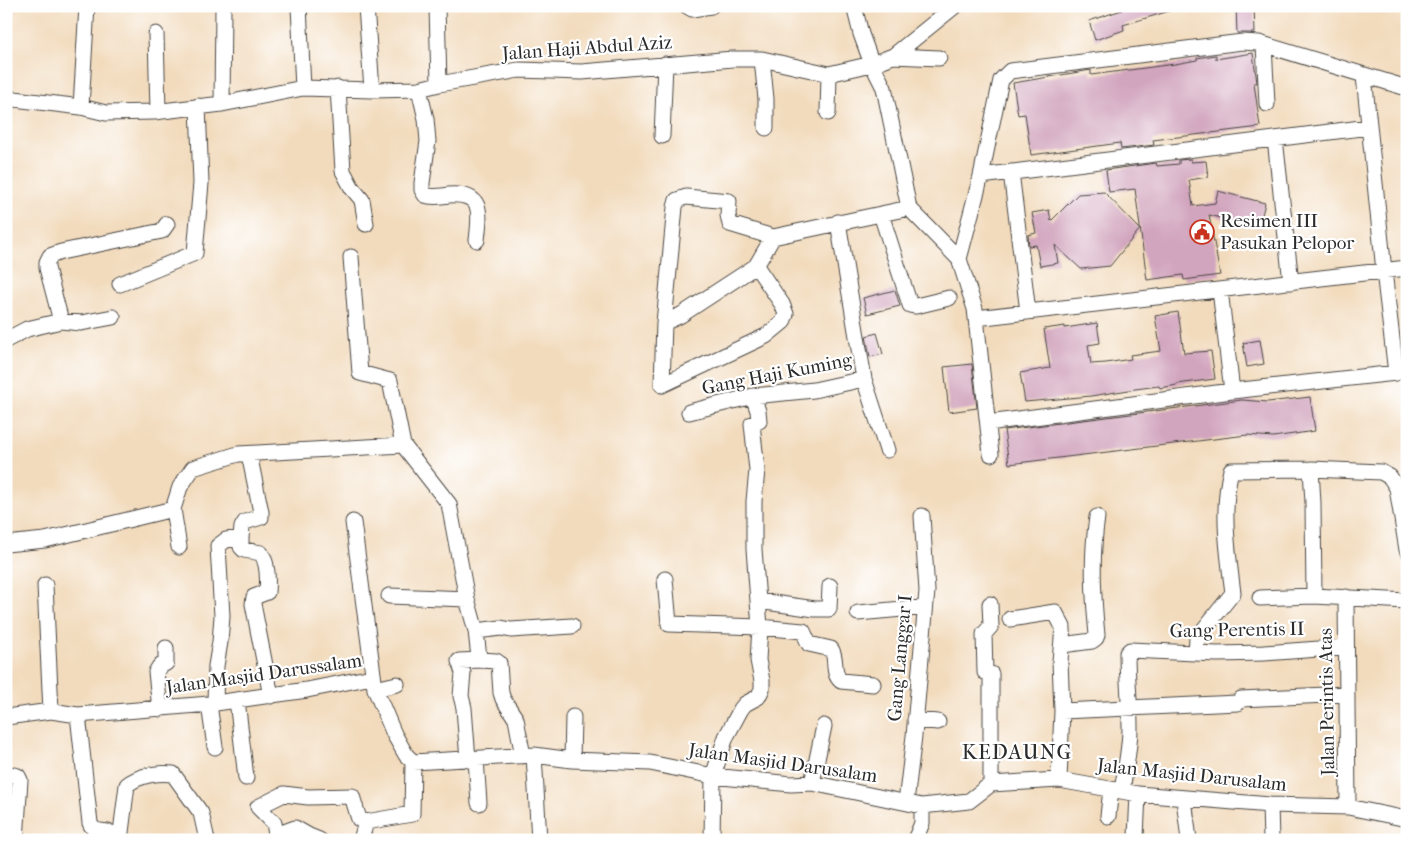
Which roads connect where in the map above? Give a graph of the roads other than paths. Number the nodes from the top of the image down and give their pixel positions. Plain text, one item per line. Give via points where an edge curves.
1 (87, 6) edge
2 (299, 6) edge
3 (366, 6) edge
4 (437, 6) edge
5 (687, 6) edge
6 (711, 6) edge
7 (854, 6) edge
8 (955, 6) edge
9 (223, 10) dead end
10 (156, 34) dead end
11 (1264, 45) junction
12 (893, 56) junction
13 (939, 58) dead end
14 (762, 59) junction
15 (665, 64) junction
16 (872, 64) junction
17 (829, 74) junction
18 (1364, 76) junction
19 (439, 84) junction
20 (303, 88) junction
21 (338, 88) junction
22 (1407, 88) edge
23 (418, 89) junction
24 (372, 90) junction
25 (6, 98) edge
26 (222, 104) junction
27 (1267, 104) dead end
28 (198, 106) junction
29 (81, 107) junction
30 (158, 111) junction
31 (828, 114) dead end
32 (1369, 127) junction
33 (766, 128) dead end
34 (662, 136) dead end
35 (1274, 139) junction
36 (1011, 172) junction
37 (981, 176) junction
38 (909, 208) junction
39 (881, 214) junction
40 (838, 222) junction
41 (167, 224) dead end
42 (366, 224) dead end
43 (773, 237) junction
44 (477, 240) dead end
45 (351, 257) dead end
46 (959, 259) junction
47 (756, 266) junction
48 (1407, 268) edge
49 (1384, 271) junction
50 (1290, 282) junction
51 (120, 284) dead end
52 (1220, 290) junction
53 (950, 298) dead end
54 (1028, 312) junction
55 (113, 317) dead end
56 (976, 318) junction
57 (61, 321) junction
58 (664, 323) junction
59 (6, 340) edge
60 (864, 379) junction
61 (1232, 391) junction
62 (754, 396) junction
63 (690, 412) dead end
64 (988, 423) junction
65 (403, 444) junction
66 (887, 450) dead end
67 (249, 454) junction
68 (991, 454) dead end
69 (1311, 469) junction
70 (173, 509) junction
71 (922, 516) dead end
72 (1097, 517) dead end
73 (353, 522) dead end
74 (242, 538) junction
75 (6, 544) edge
76 (179, 548) dead end
77 (1407, 550) edge
78 (666, 579) dead end
79 (45, 585) dead end
80 (830, 586) dead end
81 (389, 596) dead end
82 (1314, 596) junction
83 (1346, 597) junction
84 (467, 598) junction
85 (1260, 598) dead end
86 (759, 601) junction
87 (1407, 601) edge
88 (990, 604) dead end
89 (925, 607) junction
90 (858, 613) dead end
91 (1010, 619) dead end
92 (572, 626) dead end
93 (760, 627) junction
94 (476, 631) junction
95 (1062, 645) junction
96 (1346, 647) junction
97 (166, 648) dead end
98 (1196, 653) junction
99 (481, 660) junction
100 (373, 683) junction
101 (397, 684) dead end
102 (873, 684) dead end
103 (1347, 694) junction
104 (270, 696) junction
105 (237, 700) junction
106 (212, 704) junction
107 (1129, 707) junction
108 (160, 709) junction
109 (51, 711) junction
110 (1062, 711) junction
111 (78, 715) junction
112 (6, 717) edge
113 (573, 717) dead end
114 (915, 720) junction
115 (938, 722) dead end
116 (824, 726) dead end
117 (215, 747) dead end
118 (529, 756) junction
119 (472, 760) junction
120 (572, 760) junction
121 (413, 762) junction
122 (6, 772) edge
123 (713, 776) junction
124 (246, 778) dead end
125 (1060, 780) junction
126 (812, 783) junction
127 (991, 784) junction
128 (1116, 790) junction
129 (1138, 794) junction
130 (1184, 798) junction
131 (906, 802) junction
132 (480, 803) dead end
133 (1270, 805) junction
134 (922, 806) junction
135 (1348, 807) junction
136 (1108, 816) dead end
137 (1407, 819) edge
138 (366, 822) junction
139 (277, 837) edge
140 (1136, 837) dead end
141 (121, 838) edge
142 (16, 840) edge
143 (207, 840) edge
144 (319, 840) edge
145 (361, 840) edge
146 (539, 840) edge
147 (712, 840) edge
148 (915, 840) edge
149 (1189, 840) edge
150 (1271, 840) edge

1 - 29 street
2 - 20 street
3 - 24 street
4 - 19 street
5 - 6 street via 692,9
7 - 16 street
8 - 12 street
9 - 26 street
10 - 30 street
11 - 18 street
11 - 27 street
11 - 37 street via 1242,42 1010,71 1001,80
12 - 13 street
12 - 16 street, Jalan Haji Abdul Aziz
14 - 15 street, Jalan Haji Abdul Aziz
14 - 17 street, Jalan Haji Abdul Aziz
14 - 33 street
15 - 19 street, Jalan Haji Abdul Aziz via 582,72 520,70
15 - 34 street
16 - 17 street, Jalan Haji Abdul Aziz
16 - 38 street via 884,88
17 - 31 street
18 - 22 street
18 - 32 street
19 - 23 street, Jalan Haji Abdul Aziz
20 - 21 street, Jalan Haji Abdul Aziz
20 - 26 street, Jalan Haji Abdul Aziz
21 - 24 street, Jalan Haji Abdul Aziz
21 - 42 street via 343,171 362,200
23 - 24 street, Jalan Haji Abdul Aziz
23 - 44 street via 428,141 422,190 430,197 461,194 471,198 477,204 480,217
25 - 29 street, Jalan Haji Abdul Aziz
26 - 28 street, Jalan Haji Abdul Aziz
28 - 30 street, Jalan Haji Abdul Aziz
28 - 51 street via 201,183 195,253
29 - 30 street, Jalan Haji Abdul Aziz via 106,113
32 - 35 street
32 - 49 street
35 - 36 street
35 - 50 street
36 - 37 street
36 - 54 street
37 - 46 street
38 - 39 street
38 - 46 street
39 - 40 street
39 - 53 street via 910,305
40 - 43 street
40 - 60 street, Gang Haji Kuming
41 - 57 street via 162,231 50,256 47,268
43 - 47 street
43 - 58 street via 730,224 729,201 686,197 677,200
45 - 65 street via 360,373 390,381
46 - 56 street
47 - 58 street
47 - 58 street via 786,314 783,322 766,336 662,385
48 - 49 street
49 - 50 street
49 - 61 street via 1396,373
50 - 52 street
52 - 54 street
52 - 61 street
54 - 56 street
55 - 57 street via 81,323
56 - 64 street
57 - 59 street via 27,330
60 - 62 street, Gang Haji Kuming via 814,390
60 - 66 street
61 - 64 street
62 - 63 street, Gang Haji Kuming
62 - 86 street via 759,421 752,424 757,470 754,549
64 - 68 street
65 - 67 street
65 - 84 street via 449,504
67 - 70 street via 238,454 193,468 180,487
67 - 74 street via 262,512 261,517 245,522
69 - 77 street via 1381,472 1390,477 1397,488
69 - 82 street
69 - 98 street via 1231,470 1227,486 1227,550 1233,593 1197,638
70 - 75 street via 45,540
70 - 76 street
71 - 89 street, Gang Langgar I via 927,591
72 - 95 street via 1092,547 1097,635 1092,640
73 - 100 street
74 - 104 street via 241,547 261,553 265,563 268,592 254,597 253,604
74 - 106 street via 226,540 218,546 222,616
78 - 93 street via 669,624
79 - 109 street
80 - 86 street via 829,609
81 - 84 street
82 - 83 street
82 - 85 street
83 - 87 street
83 - 96 street, Jalan Perintis Atas
84 - 94 street
86 - 93 street
88 - 127 street via 991,626 984,634 985,672 991,674
89 - 90 street
89 - 114 street, Gang Langgar I
91 - 95 street via 1055,612 1063,627
92 - 94 street
93 - 102 street via 803,631 809,644 828,648 834,653 838,678 846,682
93 - 123 street via 758,660 762,689 758,697 741,710 726,737
94 - 99 street
95 - 110 street
96 - 98 street, Gang Perentis II via 1264,653
96 - 103 street, Jalan Perintis Atas
97 - 108 street via 166,663 156,672
98 - 107 street, Gang Perentis II via 1128,651
99 - 118 street via 498,663 501,694 516,719
99 - 119 street via 459,661 463,673 461,696
100 - 101 street
100 - 104 street, Jalan Masjid Darussalam
100 - 121 street, Jalan Masjid Darussalam via 394,734
103 - 107 street
103 - 135 street, Jalan Perintis Atas
104 - 105 street, Jalan Masjid Darussalam
105 - 106 street, Jalan Masjid Darussalam
105 - 124 street
106 - 108 street, Jalan Masjid Darussalam
106 - 117 street
107 - 110 street
107 - 128 street via 1129,747
108 - 111 street, Jalan Masjid Darussalam
109 - 111 street, Jalan Masjid Darussalam
109 - 112 street, Jalan Masjid Darussalam
110 - 125 street
111 - 141 street via 90,823 96,830
113 - 120 street
114 - 115 street
114 - 131 street, Gang Langgar I
116 - 126 street
118 - 119 street
118 - 120 street, Jalan Masjid Darusalam
118 - 146 street
119 - 121 street
119 - 132 street
120 - 123 street, Jalan Masjid Darusalam via 650,763
121 - 138 street via 412,814
122 - 142 street via 20,780
123 - 126 street, Jalan Masjid Darusalam
123 - 147 street
125 - 127 street, Jalan Masjid Darusalam
125 - 128 street, Jalan Masjid Darusalam
126 - 131 street, Jalan Masjid Darusalam
127 - 134 street, Jalan Masjid Darusalam via 969,801
128 - 129 street, Jalan Masjid Darusalam
128 - 136 street
129 - 130 street, Jalan Masjid Darusalam
129 - 140 street
130 - 133 street, Jalan Masjid Darusalam
130 - 149 street
131 - 134 street, Jalan Masjid Darusalam
133 - 135 street, Jalan Masjid Darusalam
133 - 150 street
134 - 148 street via 922,823
135 - 137 street, Jalan Masjid Darusalam
138 - 139 street via 359,819 352,796 284,794 258,807 274,823
138 - 145 street
139 - 144 street via 295,828
141 - 143 street via 127,785 143,777 165,773 173,774 201,813

